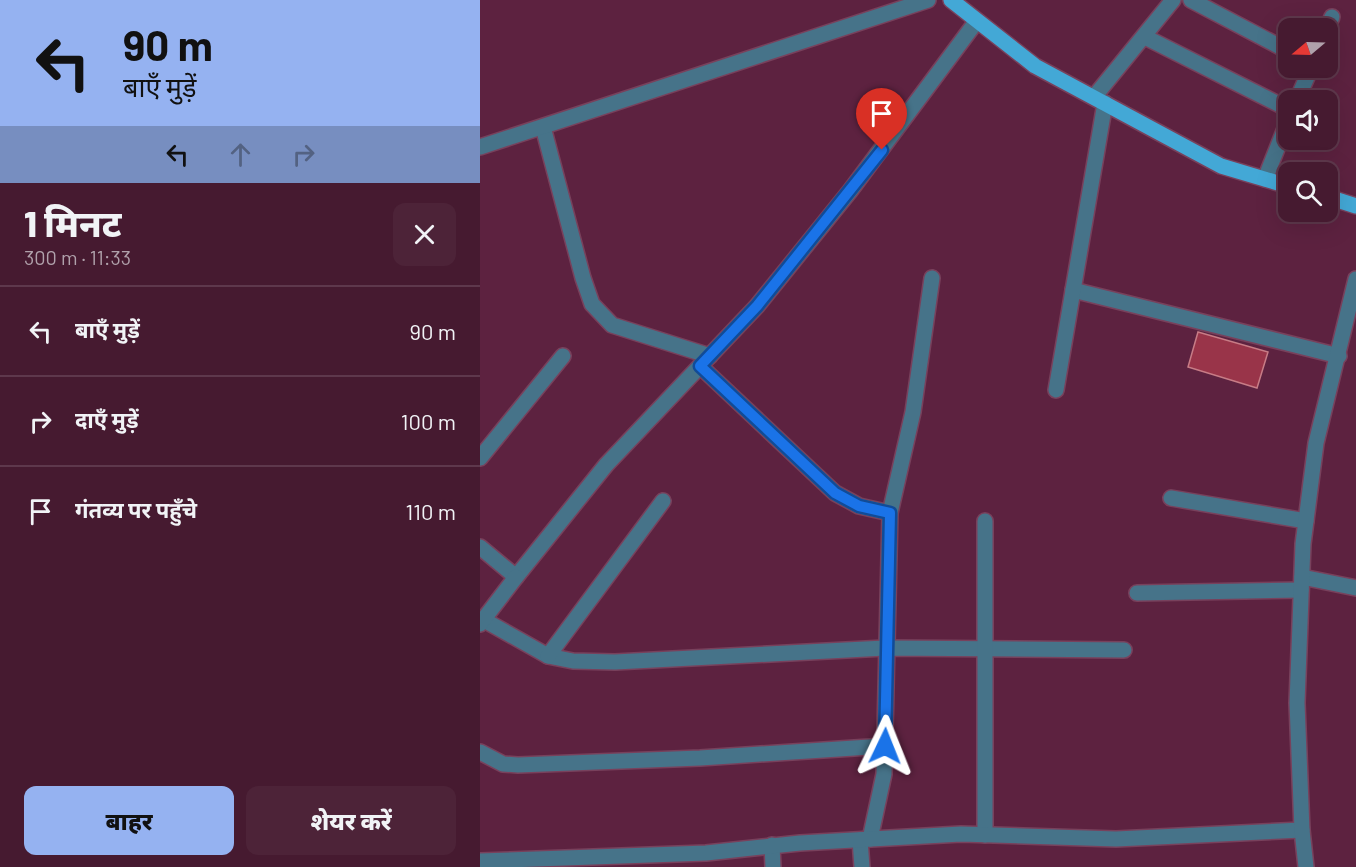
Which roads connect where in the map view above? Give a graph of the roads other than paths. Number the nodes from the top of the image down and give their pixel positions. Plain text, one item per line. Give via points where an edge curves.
1 (928, 0) edge
2 (951, 0) edge
3 (1173, 0) edge
4 (1191, 0) edge
5 (976, 22) junction
6 (1144, 37) junction
7 (1278, 46) edge
8 (1099, 100) junction
9 (1278, 104) edge
10 (543, 127) junction
11 (1278, 145) edge
12 (480, 147) edge
13 (1264, 179) junction
14 (1278, 183) edge
15 (1338, 201) edge
16 (1356, 206) edge
17 (932, 278) dead end
18 (1356, 279) edge
19 (1072, 290) junction
20 (563, 356) dead end
21 (1339, 356) junction
22 (705, 361) junction
23 (1056, 390) dead end
24 (480, 458) edge
25 (1171, 498) dead end
26 (663, 501) dead end
27 (890, 513) junction
28 (985, 521) dead end
29 (1306, 521) junction
30 (480, 547) edge
31 (516, 577) junction
32 (1301, 584) junction
33 (1356, 588) edge
34 (1137, 593) dead end
35 (482, 622) edge
36 (885, 648) junction
37 (985, 650) junction
38 (1124, 650) dead end
39 (548, 656) junction
40 (885, 746) junction
41 (480, 752) edge
42 (1302, 830) junction
43 (985, 835) junction
44 (865, 840) junction
45 (772, 846) junction
46 (685, 860) edge
47 (480, 861) edge
48 (625, 861) edge
49 (559, 863) edge
50 (517, 864) edge
51 (773, 867) edge
52 (862, 867) edge
53 (1306, 867) edge

1 - 10 street
2 - 5 main road
3 - 6 street
4 - 7 street
5 - 8 main road via 1035,66
5 - 22 street via 850,191 757,306
6 - 8 street
6 - 9 street
8 - 13 main road via 1221,166
8 - 19 street
10 - 12 street
10 - 22 street via 592,304 612,325
11 - 13 street
13 - 14 main road
15 - 16 main road
17 - 27 street via 913,412
18 - 21 street
19 - 21 street
19 - 23 street
20 - 24 street
21 - 29 street via 1316,443
22 - 27 street via 835,493 859,506
22 - 31 street via 606,465
25 - 29 street
26 - 39 street
27 - 36 street
28 - 37 street
29 - 32 street
30 - 31 street
31 - 35 street
32 - 33 street
32 - 34 street
32 - 42 street via 1297,703
35 - 39 street
36 - 37 street
36 - 39 street via 615,662
36 - 40 street
37 - 38 street
37 - 43 street
40 - 41 street via 518,765 502,764
40 - 44 street via 884,774
42 - 43 street via 1116,839
42 - 53 street
43 - 44 street
44 - 45 street
44 - 52 street
45 - 46 street
45 - 51 street
46 - 48 street
47 - 50 street
48 - 49 street
49 - 50 street

